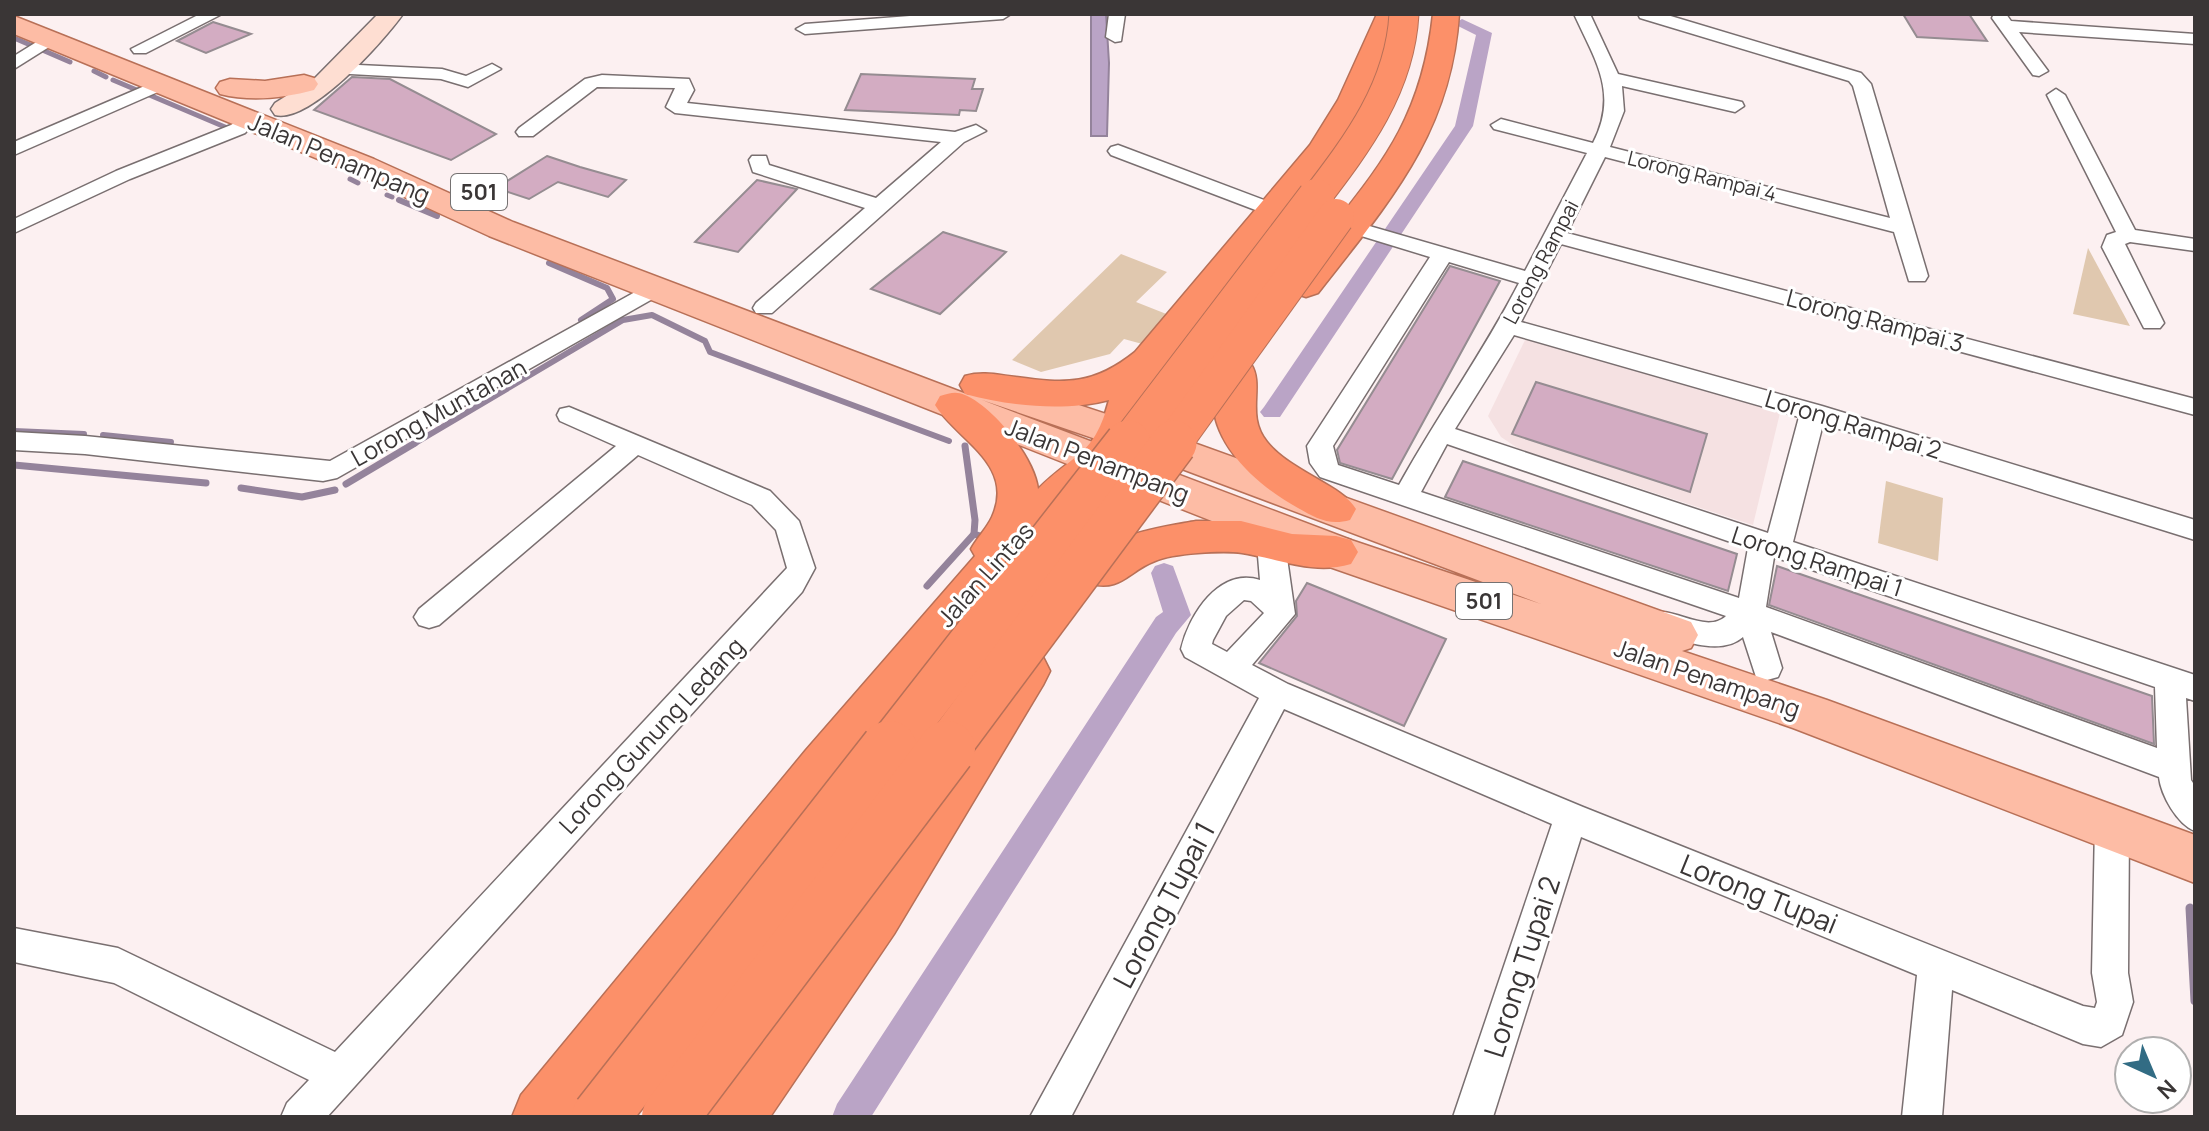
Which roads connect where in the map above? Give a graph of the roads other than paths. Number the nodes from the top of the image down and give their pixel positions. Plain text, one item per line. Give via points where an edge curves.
1 (214, 14) edge
2 (391, 14) edge
3 (1003, 14) edge
4 (1117, 14) edge
5 (1582, 14) edge
6 (1646, 14) edge
7 (2002, 20) edge
8 (1422, 23) edge
9 (14, 24) edge
10 (48, 26) edge
11 (805, 29) dead end
12 (1115, 37) dead end
13 (2195, 39) edge
14 (140, 49) junction
15 (344, 62) junction
16 (14, 64) edge
17 (492, 69) dead end
18 (2039, 71) dead end
19 (1610, 78) junction
20 (161, 84) junction
21 (304, 84) junction
22 (2056, 95) dead end
23 (1735, 106) dead end
24 (260, 112) junction
25 (1501, 125) dead end
26 (526, 132) dead end
27 (14, 149) edge
28 (1598, 150) junction
29 (1118, 151) dead end
30 (759, 160) dead end
31 (880, 206) junction
32 (1273, 210) junction
33 (14, 227) edge
34 (1352, 227) junction
35 (1903, 228) junction
36 (2128, 235) junction
37 (1555, 236) junction
38 (2195, 245) edge
39 (1443, 254) junction
40 (1917, 276) dead end
41 (1532, 280) junction
42 (655, 288) junction
43 (764, 308) junction
44 (2152, 323) dead end
45 (1508, 326) junction
46 (1148, 361) junction
47 (1232, 381) junction
48 (966, 395) junction
49 (2195, 407) edge
50 (1813, 412) junction
51 (569, 415) dead end
52 (1440, 433) junction
53 (14, 441) edge
54 (636, 443) junction
55 (1109, 447) junction
56 (1169, 469) junction
57 (1405, 498) junction
58 (2195, 530) edge
59 (1336, 531) junction
60 (1019, 540) junction
61 (1271, 544) junction
62 (1771, 546) junction
63 (1104, 571) junction
64 (957, 605) junction
65 (1594, 607) junction
66 (1750, 613) junction
67 (1281, 614) junction
68 (429, 617) dead end
69 (1232, 666) junction
70 (1767, 668) junction
71 (2183, 684) edge
72 (1277, 693) junction
73 (1810, 714) junction
74 (2176, 769) junction
75 (2195, 816) edge
76 (1571, 817) junction
77 (2112, 826) junction
78 (2195, 827) edge
79 (2195, 859) edge
80 (14, 945) edge
81 (1936, 965) junction
82 (340, 1075) junction
83 (301, 1117) edge
84 (543, 1117) edge
85 (600, 1117) edge
86 (670, 1117) edge
87 (733, 1117) edge
88 (1050, 1117) edge
89 (1473, 1117) edge
90 (1922, 1117) edge

1 - 14 street
2 - 15 main road
3 - 11 street
4 - 12 street
5 - 19 street, Lorong Rampai
6 - 35 street via 1855,77 1866,91
7 - 13 street
7 - 18 street
8 - 32 highway via 1353,100 1322,150
8 - 34 highway via 1435,89 1395,169
8 - 85 highway, Jalan Lintas, bridge via 1405,43 1376,113 1340,166
8 - 86 highway, bridge via 1387,143 1235,360
9 - 10 main road, Jalan Penampang / 501
10 - 14 main road, Jalan Penampang / 501
10 - 16 street
10 - 20 main road, Jalan Penampang / 501
14 - 24 main road, Jalan Penampang / 501
15 - 17 street via 468,82
15 - 21 main road
15 - 24 main road via 316,91
19 - 23 street
19 - 28 street, Lorong Rampai via 1617,111
20 - 24 main road, Jalan Penampang / 501
20 - 27 street
21 - 24 main road
21 - 24 main road via 265,90
22 - 36 street
24 - 33 street via 238,129
24 - 42 main road, Jalan Penampang / 501 via 410,190
24 - 43 main road, Jalan Penampang / 501
25 - 28 street, Lorong Rampai 4
26 - 31 street via 584,87 602,80 683,83 685,90 675,107 966,135
28 - 35 street, Lorong Rampai 4
28 - 37 street, Lorong Rampai
29 - 32 street
30 - 31 street via 760,168
31 - 43 street
32 - 46 highway
34 - 39 street
34 - 47 highway
35 - 40 street
36 - 38 street
36 - 44 street via 2115,240 2113,247
37 - 41 street, Lorong Rampai
37 - 49 street, Lorong Rampai 3
39 - 41 street
39 - 57 street via 1320,446 1329,471
41 - 45 street, Lorong Rampai
42 - 48 main road, Jalan Penampang / 501
42 - 53 street, Lorong Muntahan via 337,469 323,472
43 - 48 main road, Jalan Penampang / 501
45 - 50 street, Lorong Rampai 2
45 - 52 street, Lorong Rampai
46 - 47 highway via 1147,385 1152,397 1165,404 1208,402
46 - 48 highway via 1131,379 1094,392
46 - 55 highway
47 - 56 highway
47 - 59 highway via 1238,425 1255,452
48 - 55 main road, Jalan Penampang / 501
48 - 64 highway via 1010,466 1017,499 1013,518
50 - 58 street, Lorong Rampai 2
50 - 62 street
51 - 54 street, Lorong Gunung Ledang
52 - 57 street, Lorong Rampai
52 - 62 street, Lorong Rampai 1
54 - 68 street
54 - 82 street, Lorong Gunung Ledang via 761,498 780,512 790,526 801,568 792,584
55 - 56 main road, Jalan Penampang / 501
55 - 60 highway, Jalan Lintas via 1056,496
56 - 59 main road, Jalan Penampang / 501
56 - 63 highway
57 - 66 street
59 - 61 highway via 1292,550
59 - 65 main road, Jalan Penampang / 501
59 - 73 main road, Jalan Penampang / 501
60 - 63 highway via 1072,523 1091,525 1112,545
60 - 64 highway, Jalan Lintas
61 - 63 highway via 1216,536 1163,541
61 - 67 street
62 - 66 street
62 - 71 street, Lorong Rampai 1
63 - 87 highway via 1026,671 874,916
64 - 84 highway, Jalan Lintas
65 - 66 street via 1706,634 1727,633
65 - 70 main road, Jalan Penampang / 501
66 - 70 street
66 - 74 street
67 - 69 street
67 - 69 street, Lorong Tupai via 1252,588 1227,595 1196,649
69 - 72 street, Lorong Tupai
70 - 73 main road via 1781,691
70 - 78 main road, Jalan Penampang / 501
71 - 74 street
72 - 76 street, Lorong Tupai
72 - 88 street, Lorong Tupai 1
73 - 77 main road, Jalan Penampang / 501
74 - 75 street via 2175,782
76 - 81 street, Lorong Tupai
76 - 89 street, Lorong Tupai 2
77 - 79 main road, Jalan Penampang / 501
77 - 81 street, Lorong Tupai via 2110,973 2115,1002 2109,1022 2101,1028 2083,1025
80 - 82 street via 118,966
81 - 90 street
82 - 83 street, Lorong Gunung Ledang

